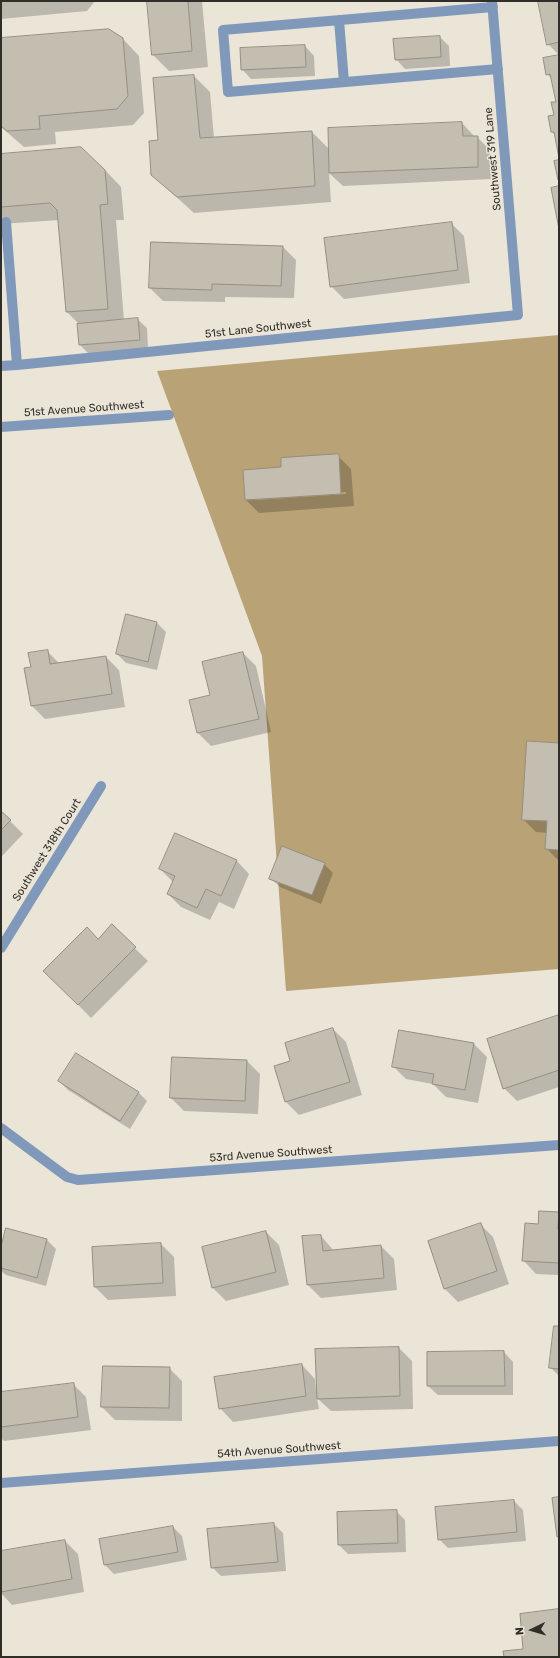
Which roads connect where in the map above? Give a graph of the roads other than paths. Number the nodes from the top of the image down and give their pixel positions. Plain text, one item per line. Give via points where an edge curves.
1 (493, 4) edge
2 (339, 20) junction
3 (498, 69) junction
4 (344, 82) junction
5 (6, 222) dead end
6 (518, 315) joint
7 (17, 365) junction
8 (1, 366) edge
9 (170, 415) dead end
10 (1, 427) edge
11 (101, 786) dead end
12 (1, 948) edge
13 (1, 1128) edge
14 (559, 1145) edge
15 (559, 1442) edge
16 (1, 1483) edge

1 - 2 street
1 - 3 street, Southwest 319 Lane
2 - 4 street
2 - 4 street via 223,30 228,92
3 - 4 street
3 - 6 street, Southwest 319 Lane
5 - 7 street
6 - 7 street, 51st Lane Southwest
7 - 8 street, 51st Lane Southwest
9 - 10 street, 51st Avenue Southwest
11 - 12 street, Southwest 318th Court
13 - 14 street, 53rd Avenue Southwest via 66,1177 78,1180
15 - 16 street, 54th Avenue Southwest

